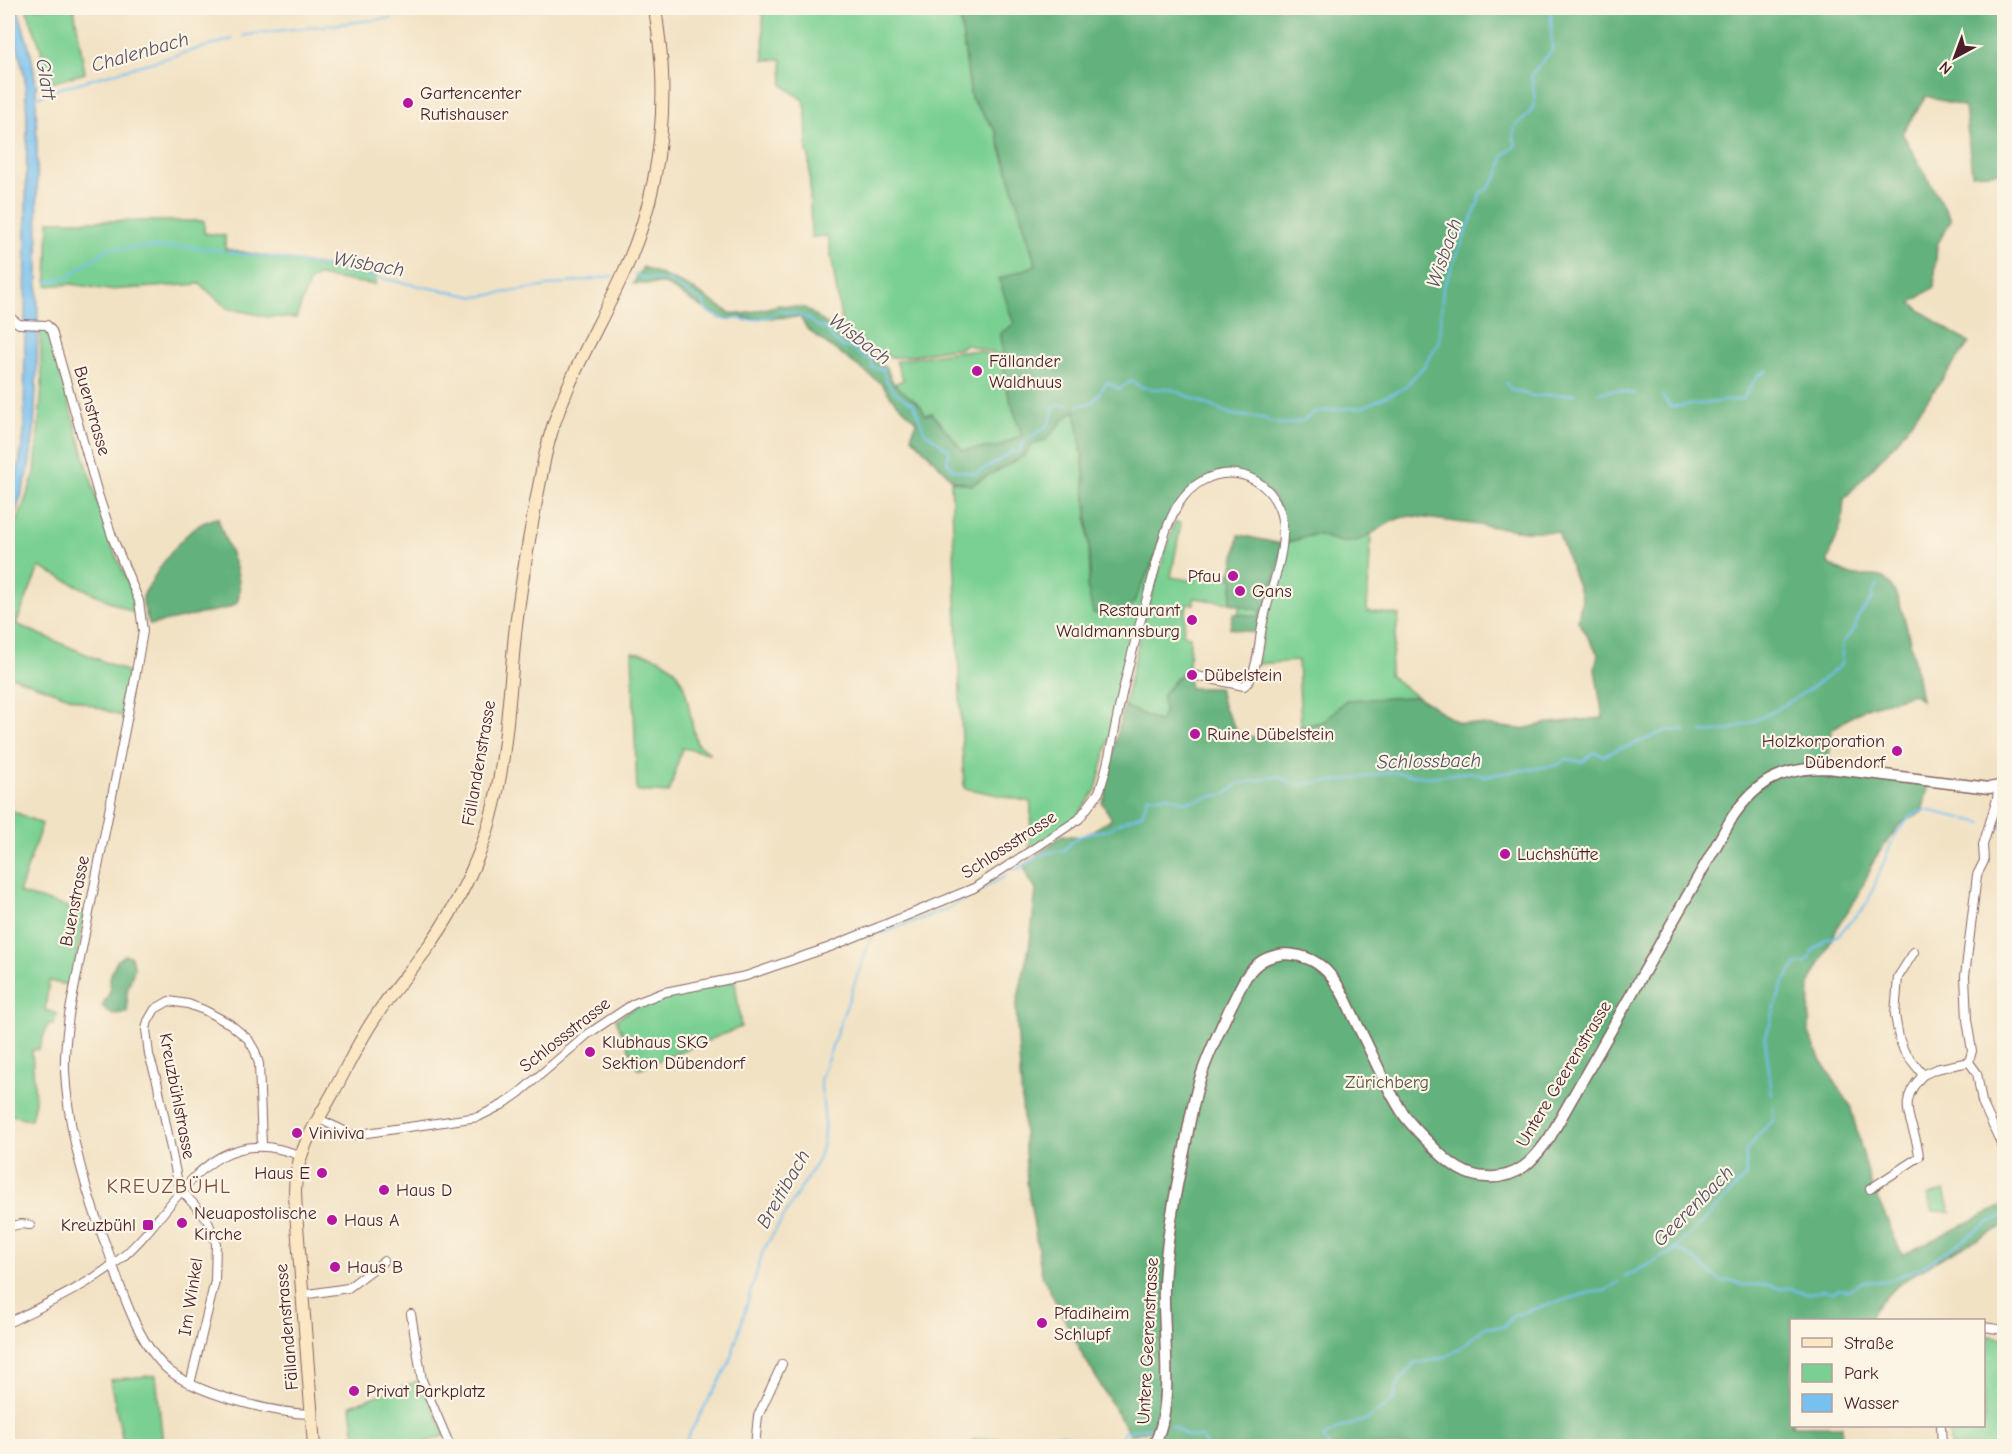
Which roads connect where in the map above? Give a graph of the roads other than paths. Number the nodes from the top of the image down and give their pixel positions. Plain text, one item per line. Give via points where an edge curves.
1 (655, 8) edge
2 (8, 316) edge
3 (1192, 675) dead end
4 (2001, 786) edge
5 (1914, 952) dead end
6 (1969, 1062) junction
7 (1923, 1076) junction
8 (319, 1119) junction
9 (262, 1146) junction
10 (2004, 1150) edge
11 (301, 1156) junction
12 (1870, 1189) dead end
13 (181, 1190) junction
14 (30, 1225) dead end
15 (8, 1227) edge
16 (384, 1261) dead end
17 (112, 1265) junction
18 (302, 1295) junction
19 (411, 1314) dead end
20 (8, 1323) edge
21 (1985, 1327) edge
22 (2004, 1330) edge
23 (782, 1364) dead end
24 (190, 1384) junction
25 (311, 1414) junction
26 (1941, 1427) edge
27 (314, 1446) edge
28 (450, 1446) edge
29 (755, 1446) edge
30 (1153, 1446) edge
31 (1942, 1446) edge

1 - 8 main road, Fällandenstrasse via 662,93 658,156 646,217 625,270 564,395 546,450 519,602 501,766 480,852 442,928 377,1013
2 - 17 street, Buenstrasse via 16,323 47,326 52,331 102,506 139,600 143,631 65,1050 77,1149
3 - 8 street, Schlossstrasse via 1244,686 1255,667 1284,526 1273,497 1248,476 1216,475 1188,491 1179,503 1163,542 1142,617 1099,792 1086,811 1062,831 974,888 945,902 746,976 665,992 633,1004 588,1034 502,1105 478,1117 353,1135
4 - 6 street via 1983,845 1984,861 1977,875 1965,967 1972,1051
4 - 30 street, Untere Geerenstrasse via 1989,788 1810,768 1788,772 1760,786 1733,816 1546,1143 1527,1165 1508,1175 1484,1177 1461,1170 1416,1130 1325,968 1291,954 1259,963 1242,983 1208,1056 1188,1132 1165,1278 1163,1419
5 - 7 street via 1898,977 1895,1015 1904,1051
6 - 7 street
6 - 10 street via 1977,1073 1982,1102
7 - 12 street via 1912,1088 1907,1104 1919,1157
8 - 11 main road, Fällandenstrasse
9 - 11 street
9 - 13 street via 219,1158
9 - 13 street, Kreuzbühlstrasse via 259,1064 250,1042 230,1024 204,1010 164,1002 152,1013 146,1029
11 - 18 main road, Fällandenstrasse via 295,1194
13 - 17 street via 145,1234
13 - 24 street, Im Winkel via 207,1219 216,1243 215,1281
14 - 15 street
16 - 18 street via 348,1288
17 - 20 street via 74,1290
17 - 24 street, Buenstrasse via 150,1349 165,1368
18 - 25 main road, Fällandenstrasse
19 - 28 street via 422,1380
21 - 22 street
23 - 29 street via 758,1416
24 - 25 street, Buenstrasse via 277,1412
25 - 27 main road, Fällandenstrasse
26 - 31 street

